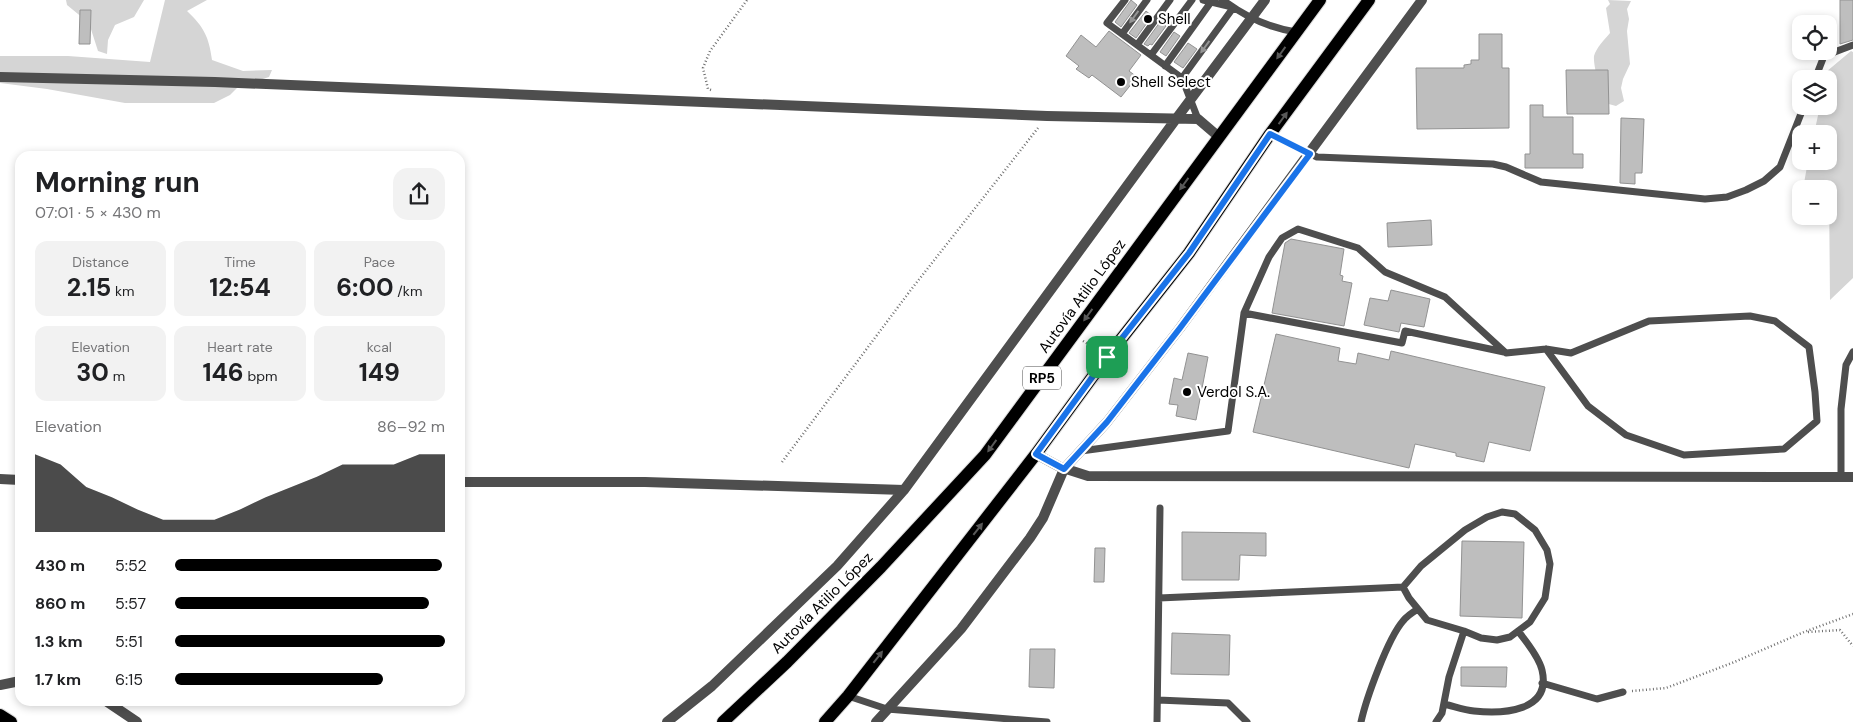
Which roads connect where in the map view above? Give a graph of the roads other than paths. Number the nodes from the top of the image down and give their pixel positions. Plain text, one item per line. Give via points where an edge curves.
1 (1125, 0) edge
2 (1147, 0) edge
3 (1170, 0) edge
4 (1192, 0) edge
5 (1223, 0) edge
6 (1265, 0) edge
7 (1320, 0) edge
8 (1369, 0) edge
9 (1422, 0) edge
10 (1207, 1) edge
11 (1233, 8) junction
12 (1252, 18) junction
13 (1296, 32) junction
14 (1122, 34) junction
15 (1137, 45) junction
16 (1853, 45) edge
17 (1151, 55) junction
18 (1165, 66) junction
19 (1819, 70) edge
20 (0, 77) edge
21 (1182, 78) junction
22 (1190, 101) junction
23 (1800, 115) edge
24 (1176, 119) junction
25 (1198, 119) junction
26 (1270, 134) junction
27 (1219, 137) junction
28 (1310, 154) junction
29 (1244, 313) junction
30 (1546, 349) junction
31 (1853, 352) edge
32 (1506, 353) junction
33 (1081, 451) junction
34 (1036, 454) junction
35 (1064, 469) junction
36 (1841, 477) junction
37 (1853, 477) edge
38 (0, 479) edge
39 (15, 480) edge
40 (465, 482) edge
41 (904, 490) junction
42 (1160, 508) dead end
43 (1403, 587) junction
44 (1159, 598) junction
45 (1418, 609) junction
46 (1464, 630) junction
47 (1518, 630) junction
48 (15, 682) edge
49 (1542, 683) junction
50 (0, 684) edge
51 (1623, 692) road end
52 (848, 696) junction
53 (1158, 700) junction
54 (1444, 704) junction
55 (113, 706) edge
56 (887, 709) junction
57 (0, 715) edge
58 (11, 722) edge
59 (137, 722) edge
60 (667, 722) edge
61 (723, 722) edge
62 (825, 722) edge
63 (876, 722) edge
64 (1047, 722) edge
65 (1157, 722) edge
66 (1247, 722) edge
67 (1360, 722) edge
68 (1436, 722) edge

1 - 14 lane via 1107,23
2 -> 14 lane
3 - 15 lane
4 - 17 lane
5 - 11 lane
6 - 12 street
7 - 13 main road, Autovía Atilio López / RP5
26 -> 8 main road, RP5
9 - 28 street
10 - 11 lane
10 - 18 lane
11 - 12 lane
11 -> 21 lane
12 - 13 lane via 1281,30
12 - 22 street
13 -> 27 main road, Autovía Atilio López / RP5
14 - 15 lane
15 - 17 lane
16 - 19 lane via 1824,56
17 - 18 lane
18 - 21 lane
20 - 24 street via 215,82
21 - 22 lane
22 - 24 street
22 - 25 lane
23 - 28 lane via 1780,167 1764,181 1746,190 1727,197 1705,199 1541,182 1493,164 1317,157
24 - 25 street
24 - 41 street
25 - 27 street
26 - 28 lane
26 - 34 main road, RP5 via 1189,253
27 -> 61 main road, Autovía Atilio López / RP5 via 985,455 854,594
28 - 33 street via 1180,328
29 - 32 lane via 1402,343 1405,331
29 - 32 lane via 1268,257 1282,238 1298,229 1358,248 1385,272 1445,297
29 - 33 lane via 1228,431
30 - 30 lane via 1571,353 1649,321 1750,316 1775,321 1809,348 1817,421 1784,449 1684,456 1626,435 1588,406
30 - 32 lane
31 - 36 lane via 1846,365 1842,400
33 - 35 street
34 - 35 street
52 -> 34 main road, RP5
35 - 36 street via 1088,476 1122,477
35 - 56 street via 1043,518 1030,538 960,628
36 - 37 street
38 - 39 street
40 - 41 street via 645,482
41 - 60 street via 837,566 712,686
42 - 44 lane
43 - 44 lane
43 - 45 lane
43 - 47 lane via 1421,566 1466,530 1502,512 1515,514 1535,530 1550,564 1545,598 1530,622
44 - 53 lane
45 - 46 lane via 1427,620
45 - 67 lane via 1398,628
46 - 47 lane via 1481,638 1497,640 1510,637
46 - 54 lane
47 - 49 lane via 1542,670
48 - 50 street
49 - 51 lane via 1597,698
49 - 54 lane via 1541,692 1534,701 1515,711 1472,711
52 - 56 lane
52 - 62 main road, RP5
53 - 65 lane
53 - 66 lane via 1228,703
54 - 68 lane
55 - 59 street
56 - 63 street
56 - 64 lane
57 - 58 main road

